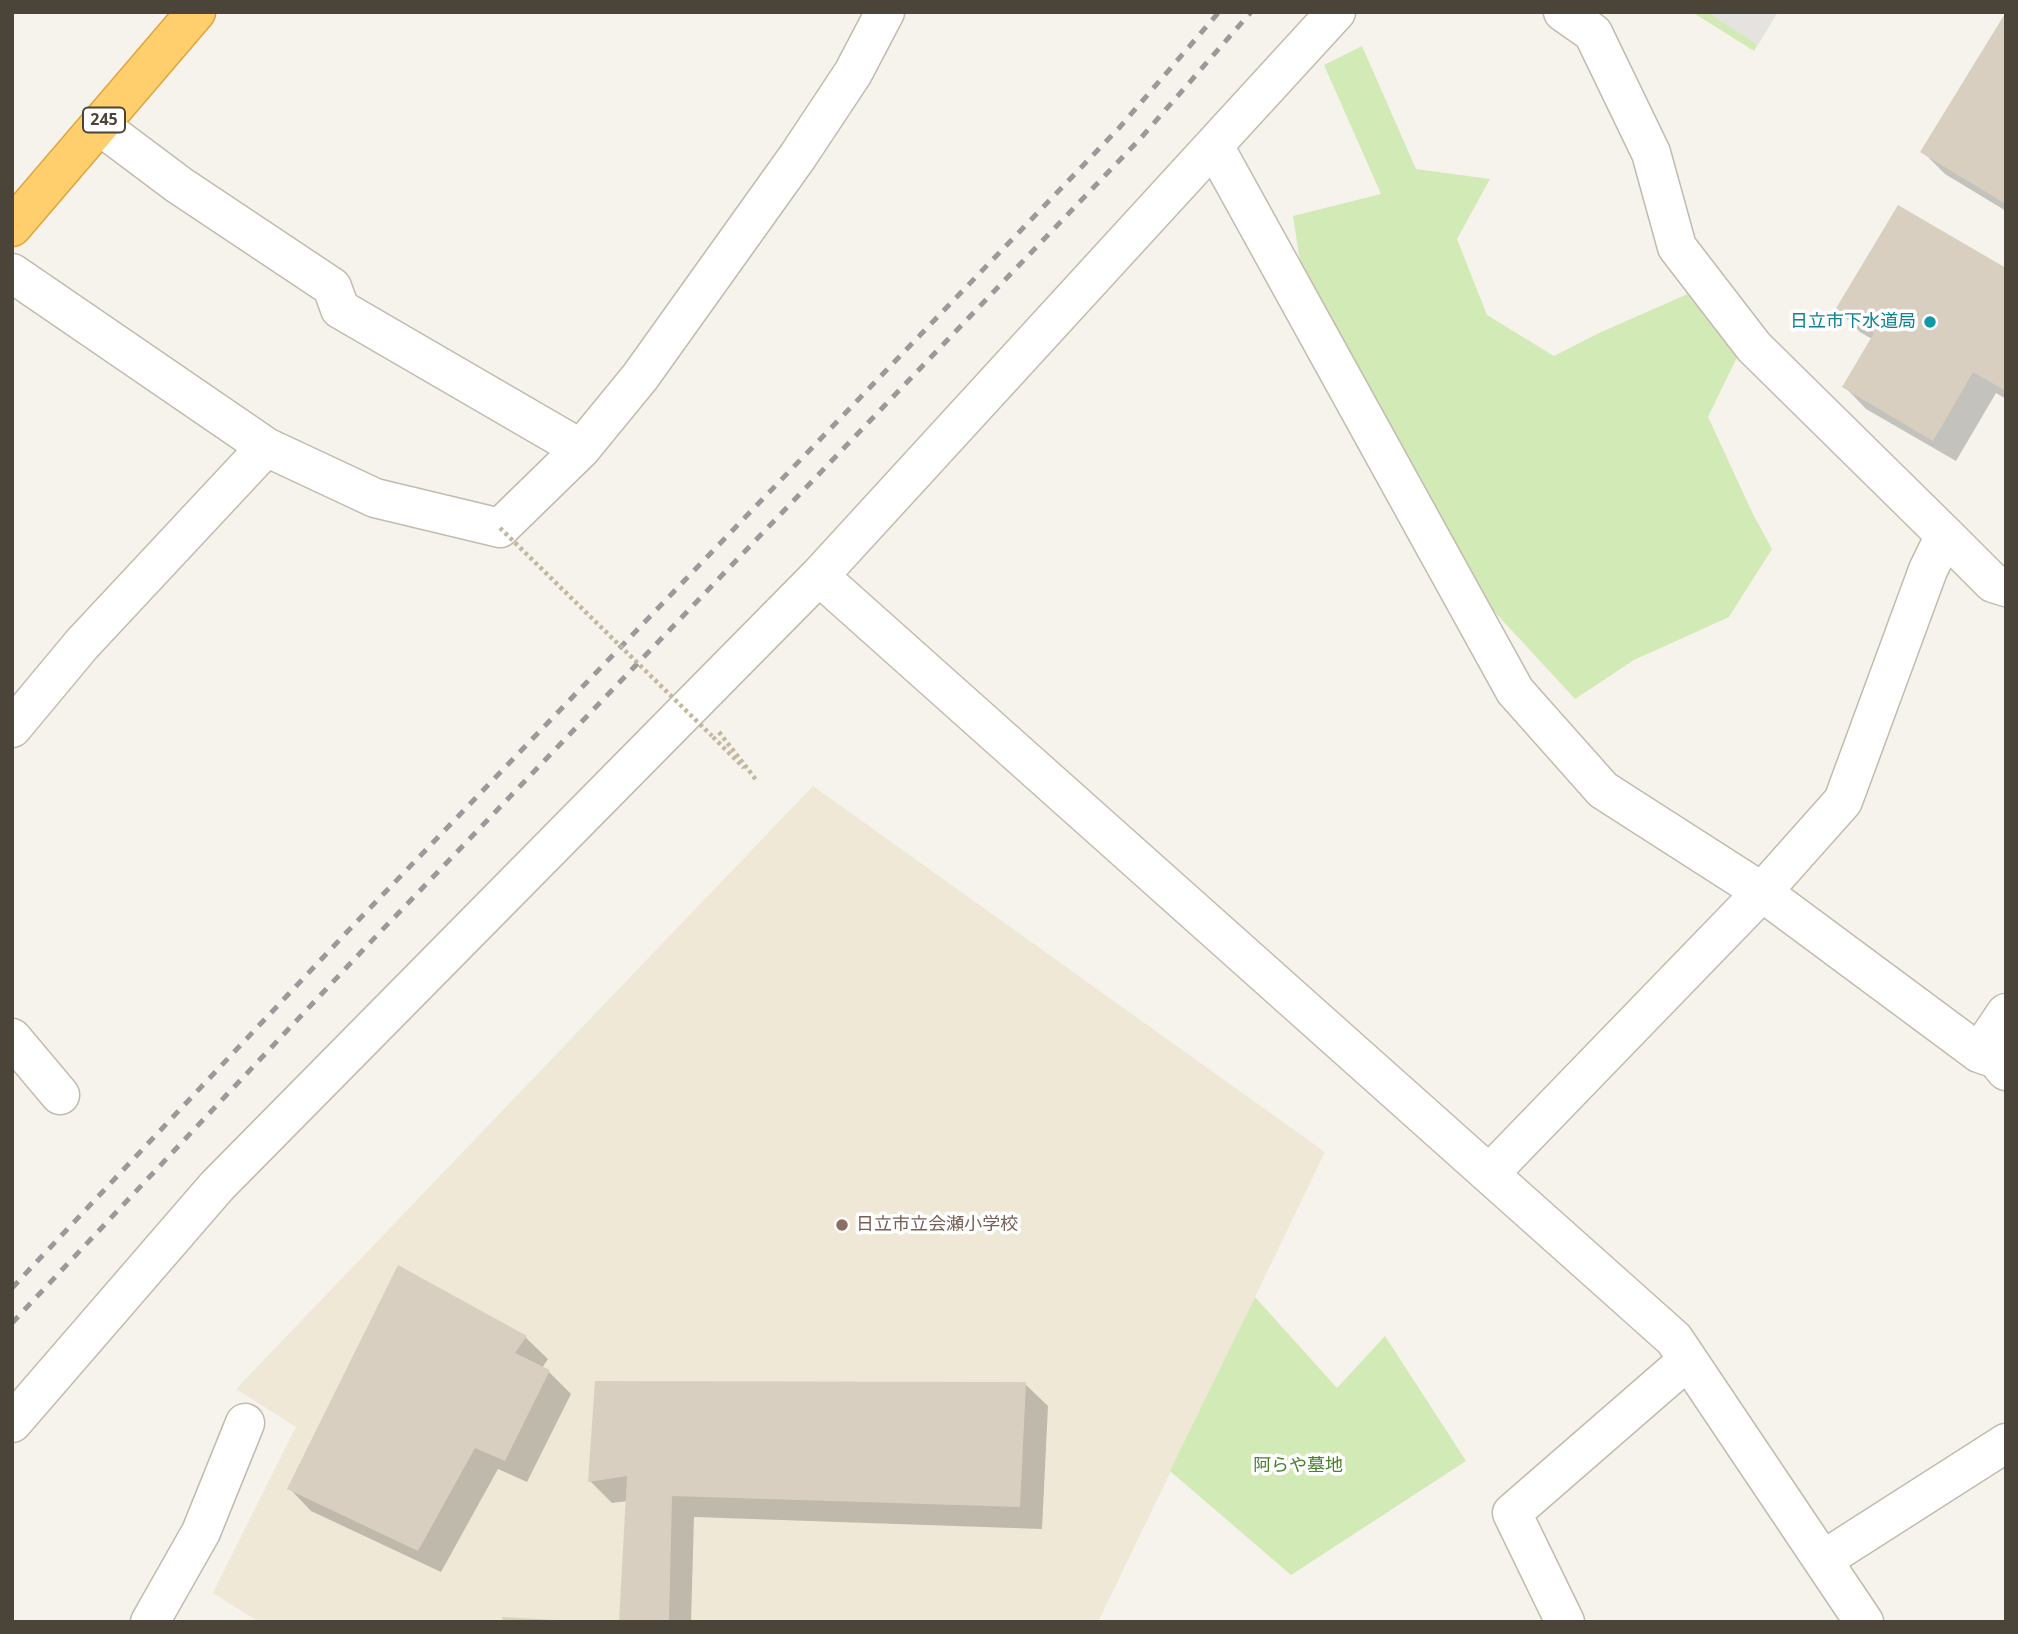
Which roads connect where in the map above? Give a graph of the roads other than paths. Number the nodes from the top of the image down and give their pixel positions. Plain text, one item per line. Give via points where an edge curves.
1 (195, 12) edge
2 (885, 12) edge
3 (1336, 12) edge
4 (1563, 12) edge
5 (99, 125) junction
6 (1214, 146) junction
7 (12, 227) edge
8 (12, 273) edge
9 (266, 447) junction
10 (582, 449) junction
11 (1945, 535) junction
12 (819, 576) junction
13 (2006, 587) edge
14 (12, 728) edge
15 (1762, 892) junction
16 (2006, 1013) edge
17 (12, 1038) edge
18 (1992, 1062) edge
19 (60, 1095) dead end
20 (1489, 1174) junction
21 (1688, 1360) junction
22 (12, 1423) edge
23 (245, 1423) dead end
24 (2006, 1443) edge
25 (1823, 1560) junction
26 (150, 1622) edge
27 (1565, 1622) edge
28 (1864, 1622) edge

1 - 5 highway, 245
2 - 10 street via 853,73 798,156 640,377
3 - 6 street
4 - 11 street via 1593,33 1605,57 1651,153 1677,247 1754,347
5 - 7 highway, 245
5 - 10 street via 179,185 332,287 340,309
6 - 12 street
6 - 15 street via 1515,691 1603,790
8 - 9 street
9 - 10 street via 375,498 500,528
9 - 14 street via 82,644
11 - 13 street via 1993,583
11 - 15 street via 1843,801
12 - 20 street
12 - 22 street via 217,1186
15 - 18 street
15 - 20 street
16 - 18 street
17 - 19 street
20 - 21 street via 1674,1339
21 - 25 street
21 - 27 street via 1512,1513
23 - 26 street via 201,1532
24 - 25 street
25 - 28 street

